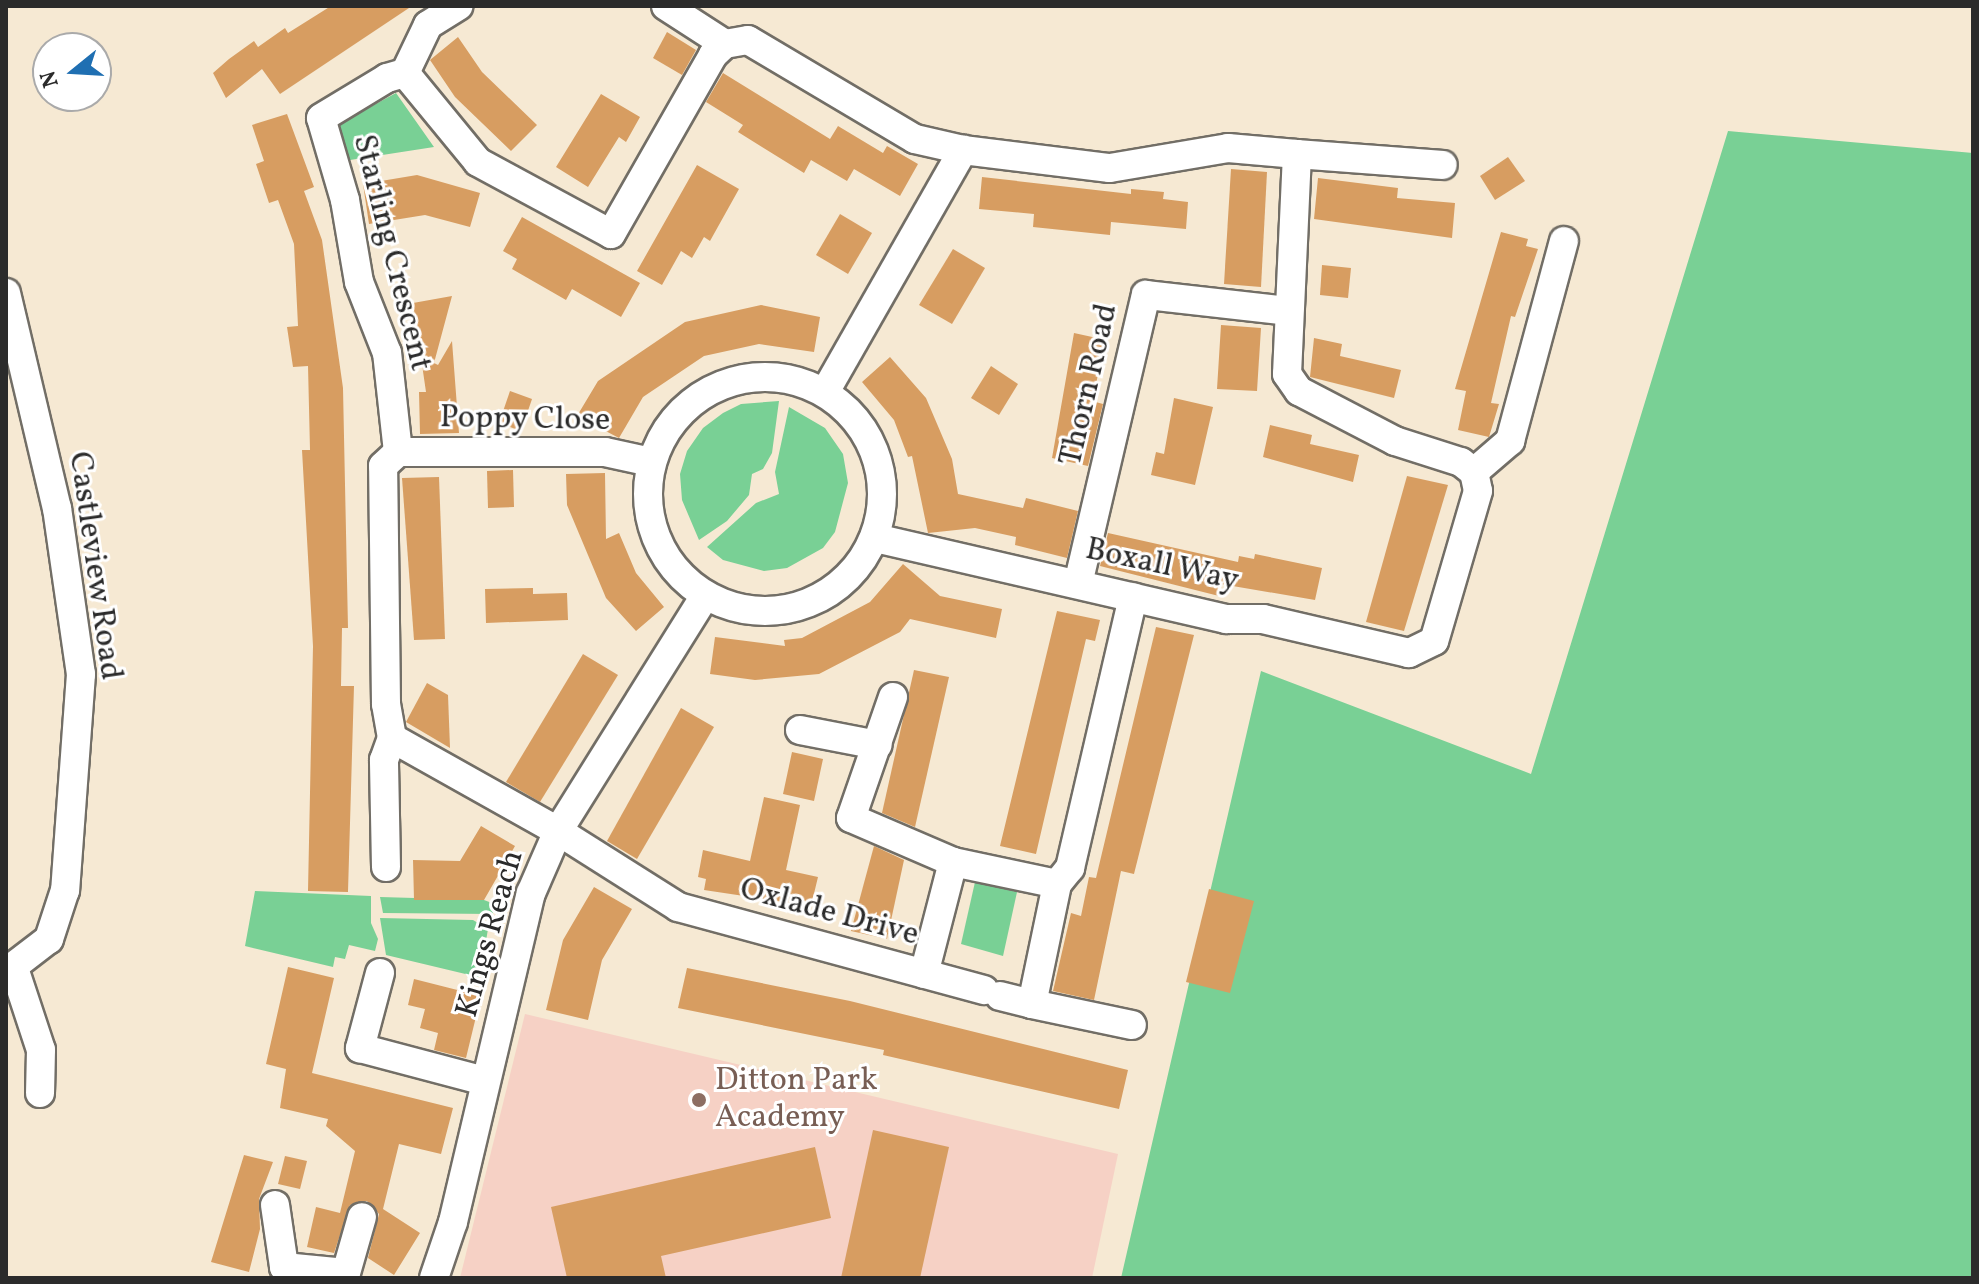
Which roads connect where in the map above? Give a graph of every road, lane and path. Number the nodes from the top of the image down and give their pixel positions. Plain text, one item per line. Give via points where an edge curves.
1 (459, 6) edge
2 (666, 6) edge
3 (725, 44) junction
4 (405, 73) junction
5 (963, 150) junction
6 (1297, 154) junction
7 (1443, 165) dead end
8 (1564, 241) dead end
9 (6, 293) edge
10 (1289, 311) junction
11 (825, 392) junction
12 (398, 452) junction
13 (651, 462) junction
14 (1474, 472) junction
15 (874, 538) junction
16 (1078, 584) junction
17 (705, 596) junction
18 (1133, 597) junction
19 (893, 697) dead end
20 (800, 730) dead end
21 (392, 738) junction
22 (878, 745) junction
23 (558, 831) junction
24 (953, 862) junction
25 (386, 867) dead end
26 (1057, 884) junction
27 (10, 970) edge
28 (380, 973) dead end
29 (924, 974) junction
30 (1032, 1004) junction
31 (1132, 1025) dead end
32 (485, 1081) junction
33 (40, 1093) dead end
34 (275, 1205) dead end
35 (362, 1217) dead end
36 (285, 1272) edge
37 (434, 1278) edge

1 - 4 street via 428,25
2 - 3 street
3 - 4 street via 713,55 611,234 478,162
3 - 5 street via 748,40 915,139
4 - 12 street, Starling Crescent via 387,78 321,118 345,200 359,282 387,353
5 - 6 street via 1110,168 1228,148
5 - 11 street
6 - 7 street
6 - 10 street
8 - 14 street via 1510,441
9 - 27 street, Castleview Road via 57,508 81,674 65,890 49,939
10 - 14 street via 1287,374 1299,391 1395,441 1461,462
10 - 16 street, Thorn Road via 1146,295
11 - 13 street via 787,378 752,377 718,386 681,413
11 - 15 street via 857,422 881,472 882,506
12 - 13 street, Poppy Close via 605,452
12 - 21 street via 383,466 386,704
13 - 17 street via 651,526 664,556
14 - 18 street, Boxall Way via 1478,491 1434,641 1409,653 1263,619 1226,619
15 - 16 street, Boxall Way
15 - 17 street via 853,573 809,603 783,611 742,611
16 - 18 street, Boxall Way
17 - 23 street, Kings Reach
18 - 26 street via 1070,868
19 - 22 street
20 - 22 street
21 - 23 street, Oxlade Drive
21 - 25 street via 384,760
22 - 24 street via 851,818
23 - 29 street, Oxlade Drive via 678,907
23 - 32 street, Kings Reach via 531,893
24 - 26 street
24 - 29 street, Oxlade Drive
26 - 30 street
27 - 33 street via 41,1050
28 - 32 street via 360,1048
29 - 30 street
30 - 31 street
32 - 37 street, Kings Reach via 453,1222
34 - 36 street
35 - 36 street via 346,1273

